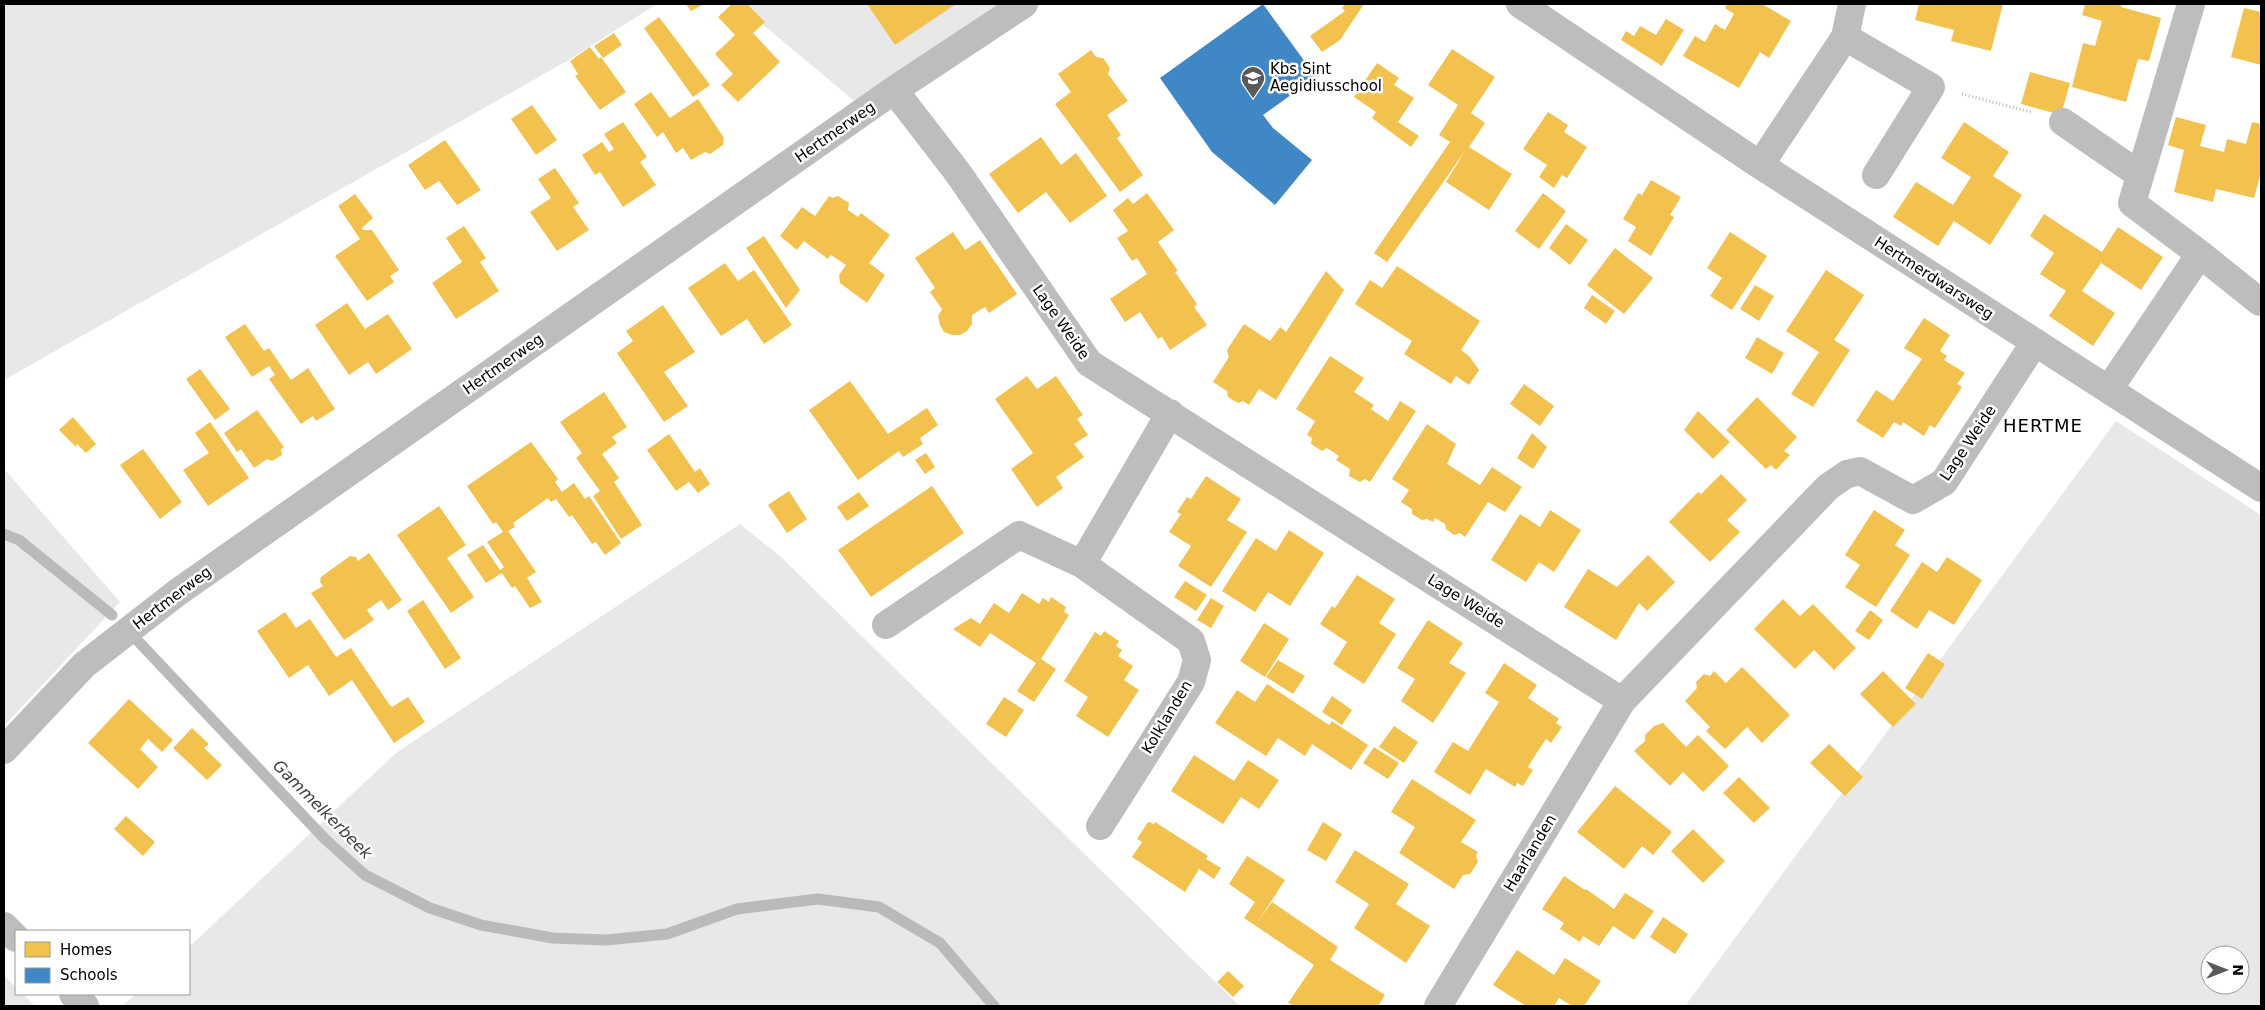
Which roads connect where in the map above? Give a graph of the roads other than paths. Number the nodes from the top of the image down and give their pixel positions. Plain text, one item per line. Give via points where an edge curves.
1 (1024, 4) edge
2 (1520, 4) edge
3 (1852, 4) edge
4 (2190, 4) edge
5 (1844, 37) junction
6 (894, 90) junction
7 (2063, 122) road end
8 (1760, 165) junction
9 (1876, 175) dead end
10 (2140, 175) junction
11 (2200, 254) junction
12 (2260, 302) dead end
13 (2034, 342) junction
14 (2109, 389) junction
15 (1170, 413) junction
16 (2261, 488) edge
17 (1082, 564) junction
18 (886, 625) dead end
19 (1622, 701) junction
20 (4, 750) edge
21 (1100, 826) dead end
22 (4, 926) edge
23 (15, 937) edge
24 (74, 995) edge
25 (86, 1006) edge
26 (1438, 1006) edge

1 - 6 street, Hertmerweg
2 - 8 street, Hertmerdwarsweg
3 - 5 street
4 - 10 street
5 - 8 street
5 - 9 street via 1931,87
6 - 15 street, Lage Weide via 958,174 1089,363
6 - 20 street, Hertmerweg via 178,592 84,665
7 - 10 street
8 - 13 street, Hertmerdwarsweg
10 - 11 street via 2132,203
11 - 12 street
11 - 14 street
13 - 14 street, Hertmerdwarsweg
13 - 19 street, Lage Weide via 1944,482 1914,500 1860,471 1847,474 1828,487
14 - 16 street, Hertmerdwarsweg
15 - 17 street
15 - 19 street, Lage Weide
17 - 18 street, Kolklanden via 1019,535
17 - 21 street, Kolklanden via 1191,641 1197,660 1190,682
19 - 26 street, Haarlanden
22 - 23 street
24 - 25 street

